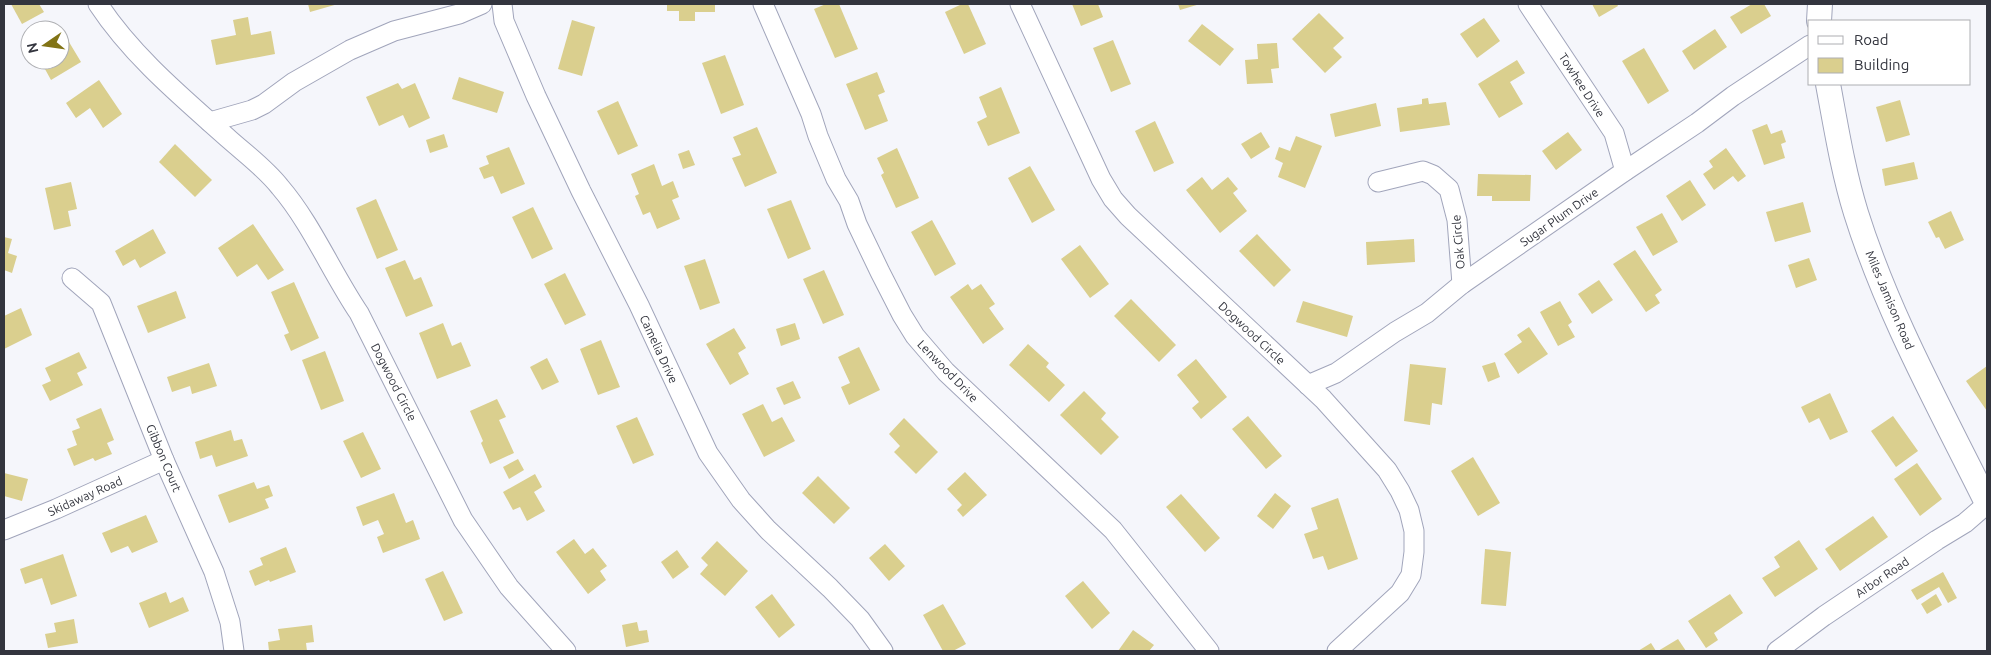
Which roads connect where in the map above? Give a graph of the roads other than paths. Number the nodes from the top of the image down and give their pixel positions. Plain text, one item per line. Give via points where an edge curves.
1 (98, 4) edge
2 (482, 4) edge
3 (502, 4) edge
4 (763, 4) edge
5 (1020, 4) edge
6 (1528, 4) edge
7 (1820, 4) edge
8 (1819, 20) edge
9 (1808, 46) edge
10 (1828, 85) edge
11 (210, 122) junction
12 (1624, 171) junction
13 (1378, 182) dead end
14 (72, 278) dead end
15 (1462, 284) junction
16 (1308, 385) junction
17 (164, 460) junction
18 (1987, 504) edge
19 (4, 530) edge
20 (234, 651) edge
21 (566, 651) edge
22 (883, 651) edge
23 (1209, 651) edge
24 (1337, 651) edge
25 (1777, 651) edge

1 - 11 street, Dogwood Circle via 139,57
2 - 11 street via 459,14 394,31 350,50 294,82 264,104
3 - 22 street, Camelia Drive via 504,21 536,96 708,453 741,500 860,619
4 - 23 street, Lenwood Drive via 836,179 915,336 946,372 1113,530
5 - 16 street, Dogwood Circle via 1113,199
6 - 12 street, Towhee Drive via 1614,133
7 - 8 main road
9 - 12 street, Sugar Plum Drive
10 - 18 main road, Miles Jamison Road via 1856,212 1882,287
11 - 21 street, Dogwood Circle via 264,170 296,207 359,313 463,520 509,587
12 - 15 street, Sugar Plum Drive
13 - 15 street, Oak Circle via 1423,171 1434,175 1449,189 1457,220
14 - 17 street, Gibbon Court via 101,303
15 - 16 street, Sugar Plum Drive via 1428,313 1369,352 1336,373
16 - 24 street, Dogwood Circle via 1387,470 1409,510 1414,531 1411,575 1400,593
17 - 19 street, Skidaway Road
17 - 20 street, Gibbon Court via 214,572 230,622
18 - 25 street, Arbor Road via 1965,523

